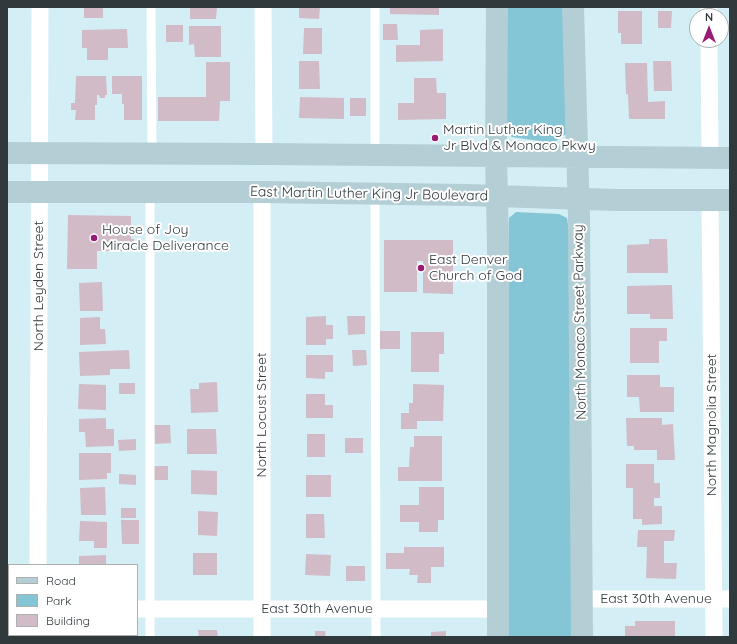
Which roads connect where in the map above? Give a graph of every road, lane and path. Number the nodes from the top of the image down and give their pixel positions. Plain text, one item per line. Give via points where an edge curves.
1 (40, 7) edge
2 (151, 7) edge
3 (263, 7) edge
4 (375, 7) edge
5 (497, 7) edge
6 (573, 7) edge
7 (710, 48) edge
8 (264, 144) junction
9 (716, 151) edge
10 (40, 153) junction
11 (152, 153) junction
12 (7, 154) edge
13 (376, 155) junction
14 (496, 156) junction
15 (577, 158) junction
16 (7, 192) edge
17 (40, 192) junction
18 (150, 192) junction
19 (262, 192) junction
20 (376, 194) junction
21 (497, 196) junction
22 (578, 199) junction
23 (717, 204) edge
24 (38, 564) edge
25 (582, 599) junction
26 (722, 599) edge
27 (262, 608) junction
28 (144, 609) edge
29 (376, 609) junction
30 (498, 610) junction
31 (150, 637) edge
32 (262, 637) edge
33 (376, 637) edge
34 (498, 637) edge
35 (582, 637) edge
36 (714, 637) edge

1 - 10 street, North Leyden Street
2 - 11 lane
3 - 8 street
4 - 13 lane
5 - 14 main road
6 - 15 main road, North Monaco Street Parkway
7 - 9 street
8 - 11 main road
8 - 13 main road
9 - 15 main road
10 - 11 main road
10 - 12 main road
10 - 17 street, North Leyden Street
13 - 14 main road
14 - 15 main road
14 - 21 main road
15 - 22 main road, North Monaco Street Parkway
16 - 17 main road, East Martin Luther King Jr Boulevard
17 - 18 main road, East Martin Luther King Jr Boulevard
17 - 24 street, North Leyden Street
18 - 19 main road, East Martin Luther King Jr Boulevard
18 - 28 lane
19 - 20 main road, East Martin Luther King Jr Boulevard
19 - 27 street, North Locust Street
20 - 21 main road, East Martin Luther King Jr Boulevard
20 - 29 lane
21 - 22 main road, East Martin Luther King Jr Boulevard
21 - 30 main road
22 - 23 main road, East Martin Luther King Jr Boulevard
22 - 25 main road, North Monaco Street Parkway
23 - 26 street, North Magnolia Street
25 - 26 street, East 30th Avenue
25 - 35 main road, North Monaco Street Parkway
26 - 36 street, North Magnolia Street
27 - 28 street, East 30th Avenue
27 - 29 street, East 30th Avenue
27 - 32 street, North Locust Street
28 - 31 lane
29 - 30 street, East 30th Avenue
29 - 33 lane
30 - 34 main road

